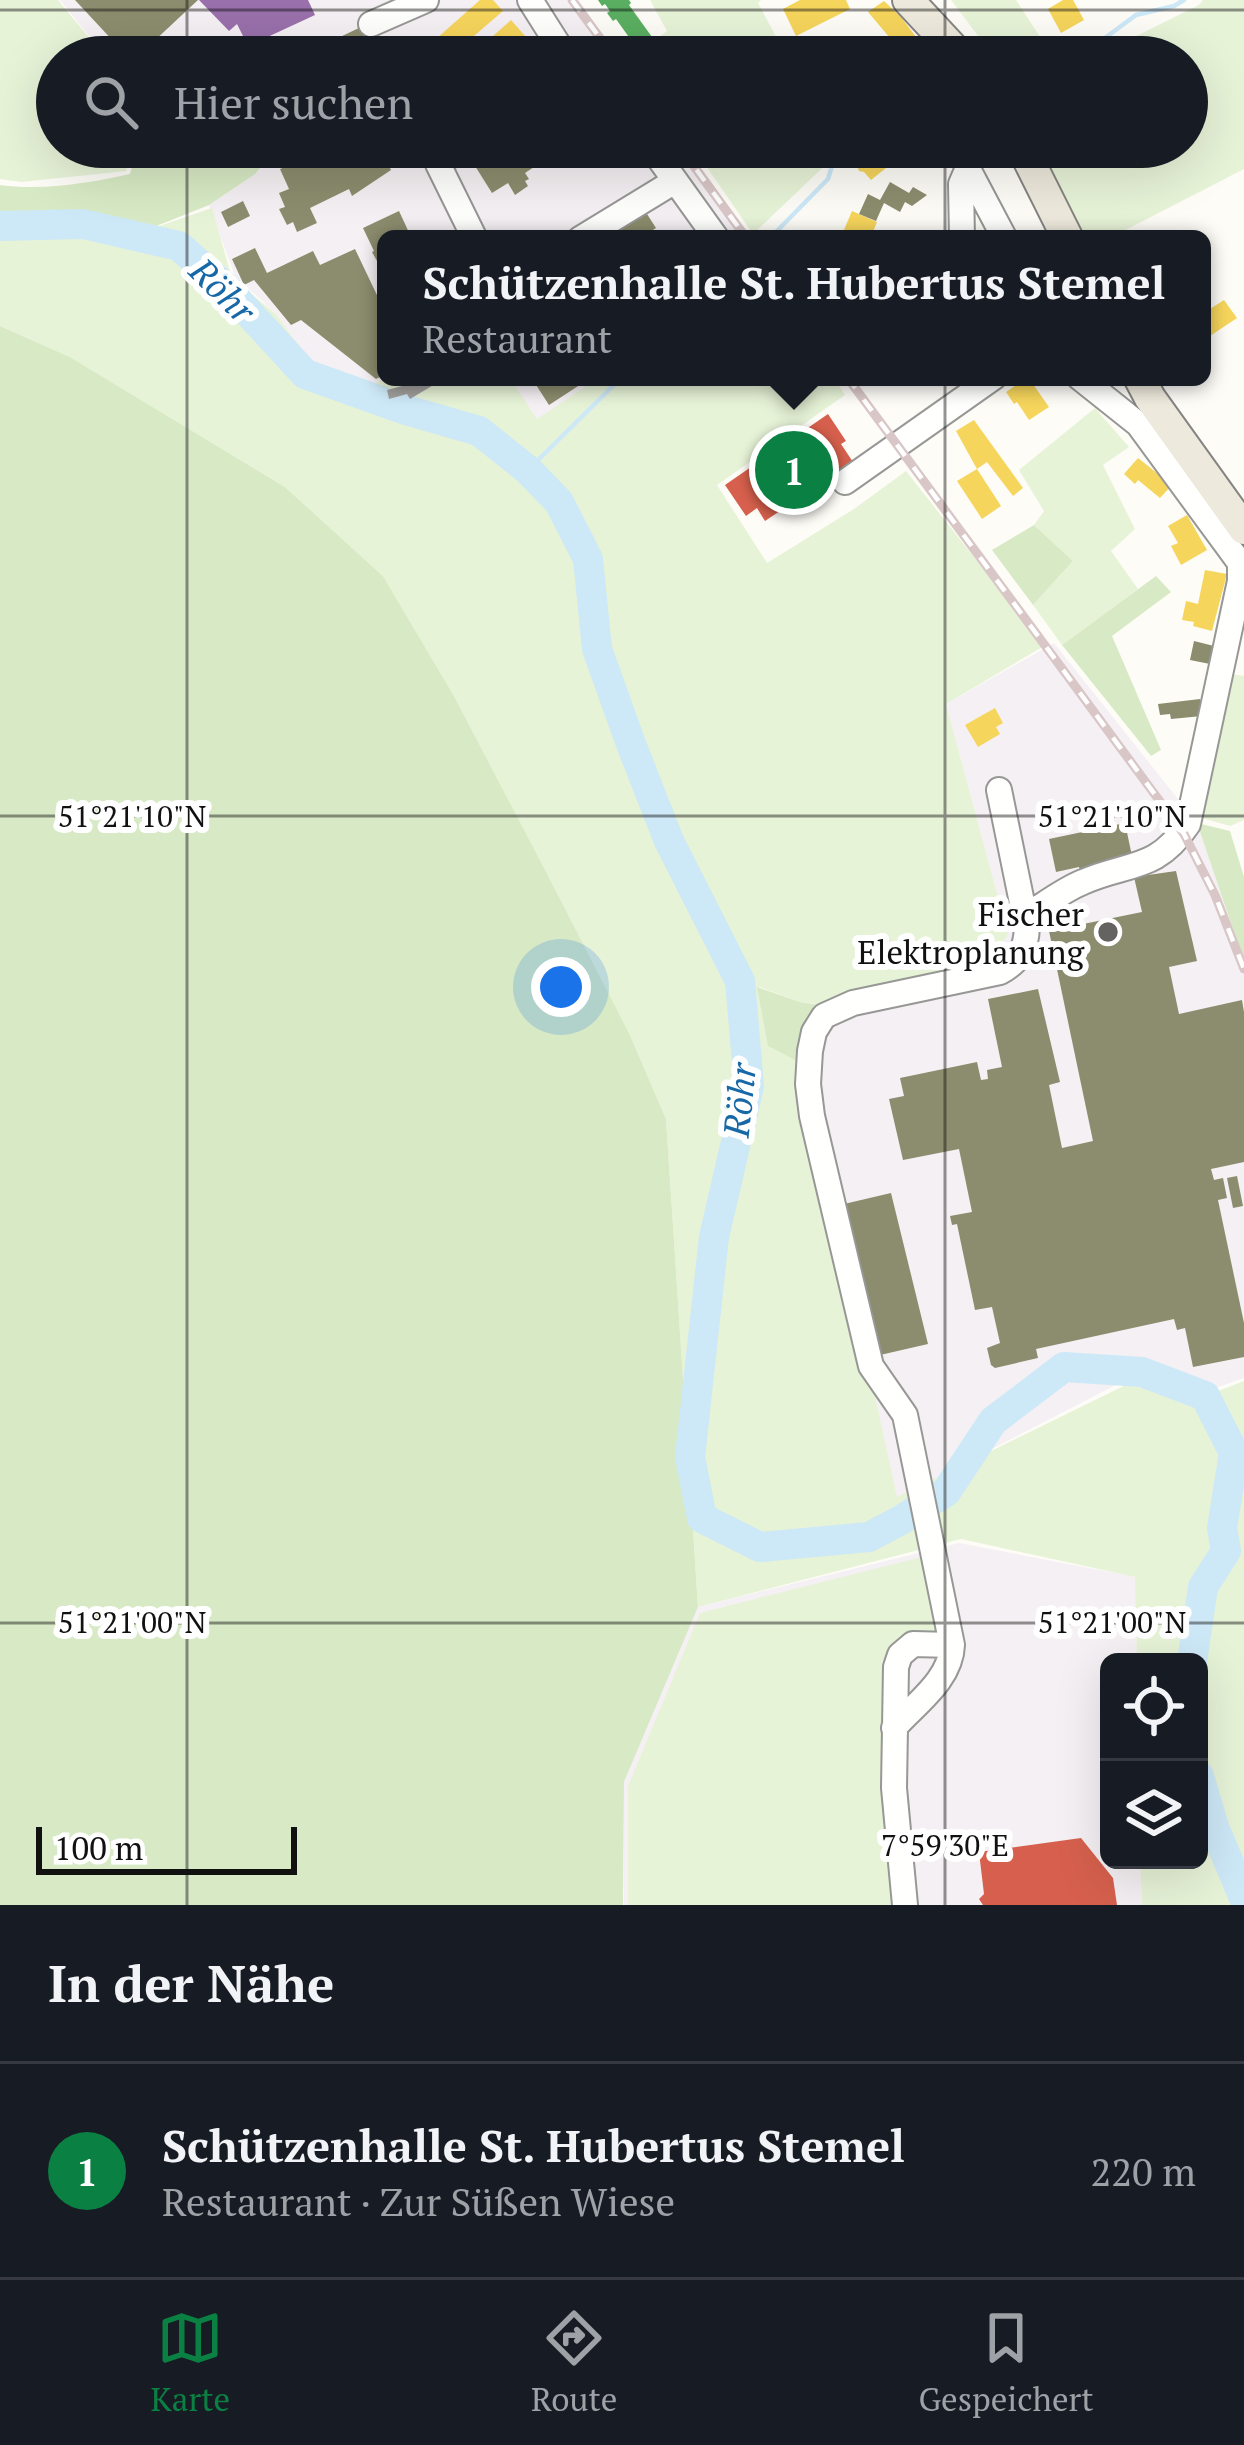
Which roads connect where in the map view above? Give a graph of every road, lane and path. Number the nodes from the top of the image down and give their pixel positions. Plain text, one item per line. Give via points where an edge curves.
1 (426, 0) edge
2 (530, 0) edge
3 (908, 0) edge
4 (371, 24) dead end
5 (553, 36) edge
6 (941, 36) edge
7 (440, 168) edge
8 (666, 168) edge
9 (968, 168) edge
10 (976, 168) edge
11 (1032, 168) edge
12 (675, 181) junction
13 (471, 230) edge
14 (595, 230) edge
15 (710, 230) edge
16 (962, 230) edge
17 (1001, 230) edge
18 (1064, 230) edge
19 (981, 386) edge
20 (1090, 386) edge
21 (1144, 386) edge
22 (845, 482) dead end
23 (1244, 529) edge
24 (999, 790) dead end
25 (1026, 916) junction
26 (952, 1646) junction
27 (894, 1728) junction
28 (905, 1905) edge

1 - 4 street
2 - 5 street
3 - 6 main road
7 - 13 street
8 - 12 street
9 - 16 street
10 - 17 street
11 - 18 main road
12 - 14 street
12 - 15 street
19 - 22 street
20 - 25 street via 1138,424 1240,562 1240,580 1188,824 1152,860 1082,882
21 - 23 main road
24 - 25 street
25 - 26 street via 1026,946 1015,963 837,1010 824,1016 809,1051 812,1116 871,1366 904,1415
26 - 27 street via 943,1676
26 - 27 street via 913,1644 900,1655
27 - 28 street

